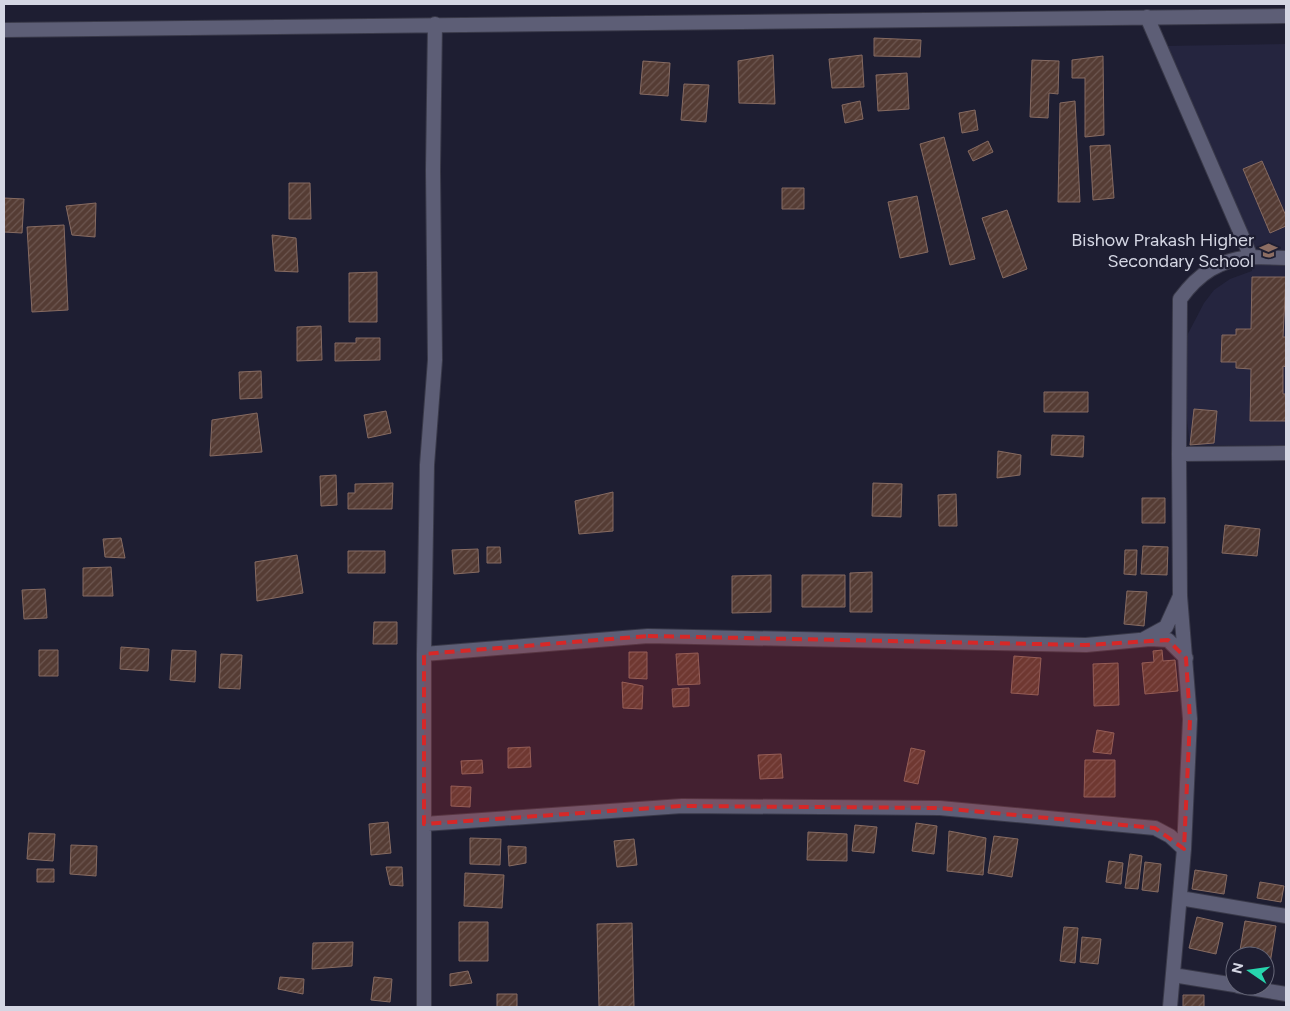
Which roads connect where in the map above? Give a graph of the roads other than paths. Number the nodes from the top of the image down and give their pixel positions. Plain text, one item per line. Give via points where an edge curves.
1 (1286, 16) edge
2 (1147, 17) junction
3 (435, 24) junction
4 (4, 30) edge
5 (1251, 257) junction
6 (1286, 258) edge
7 (1286, 453) edge
8 (1179, 454) junction
9 (1180, 596) junction
10 (1141, 640) junction
11 (424, 654) junction
12 (1186, 658) junction
13 (424, 824) junction
14 (1184, 848) junction
15 (1180, 898) junction
16 (1286, 916) edge
17 (1173, 974) junction
18 (1225, 984) edge
19 (424, 1007) edge
20 (1170, 1007) edge

1 - 2 street
2 - 3 street
2 - 5 street
3 - 4 street
3 - 11 street via 435,360 427,465
5 - 6 street
5 - 8 street via 1230,259 1195,280 1180,299
7 - 8 street
8 - 9 street
9 - 10 street via 1166,627
9 - 12 street
10 - 11 street via 1086,645 648,636
10 - 12 street via 1168,640
11 - 13 street
12 - 14 street via 1190,719
13 - 14 street via 682,806 940,808 1155,828
13 - 19 street
14 - 15 street
15 - 16 street
15 - 17 street
17 - 18 street
17 - 20 street

